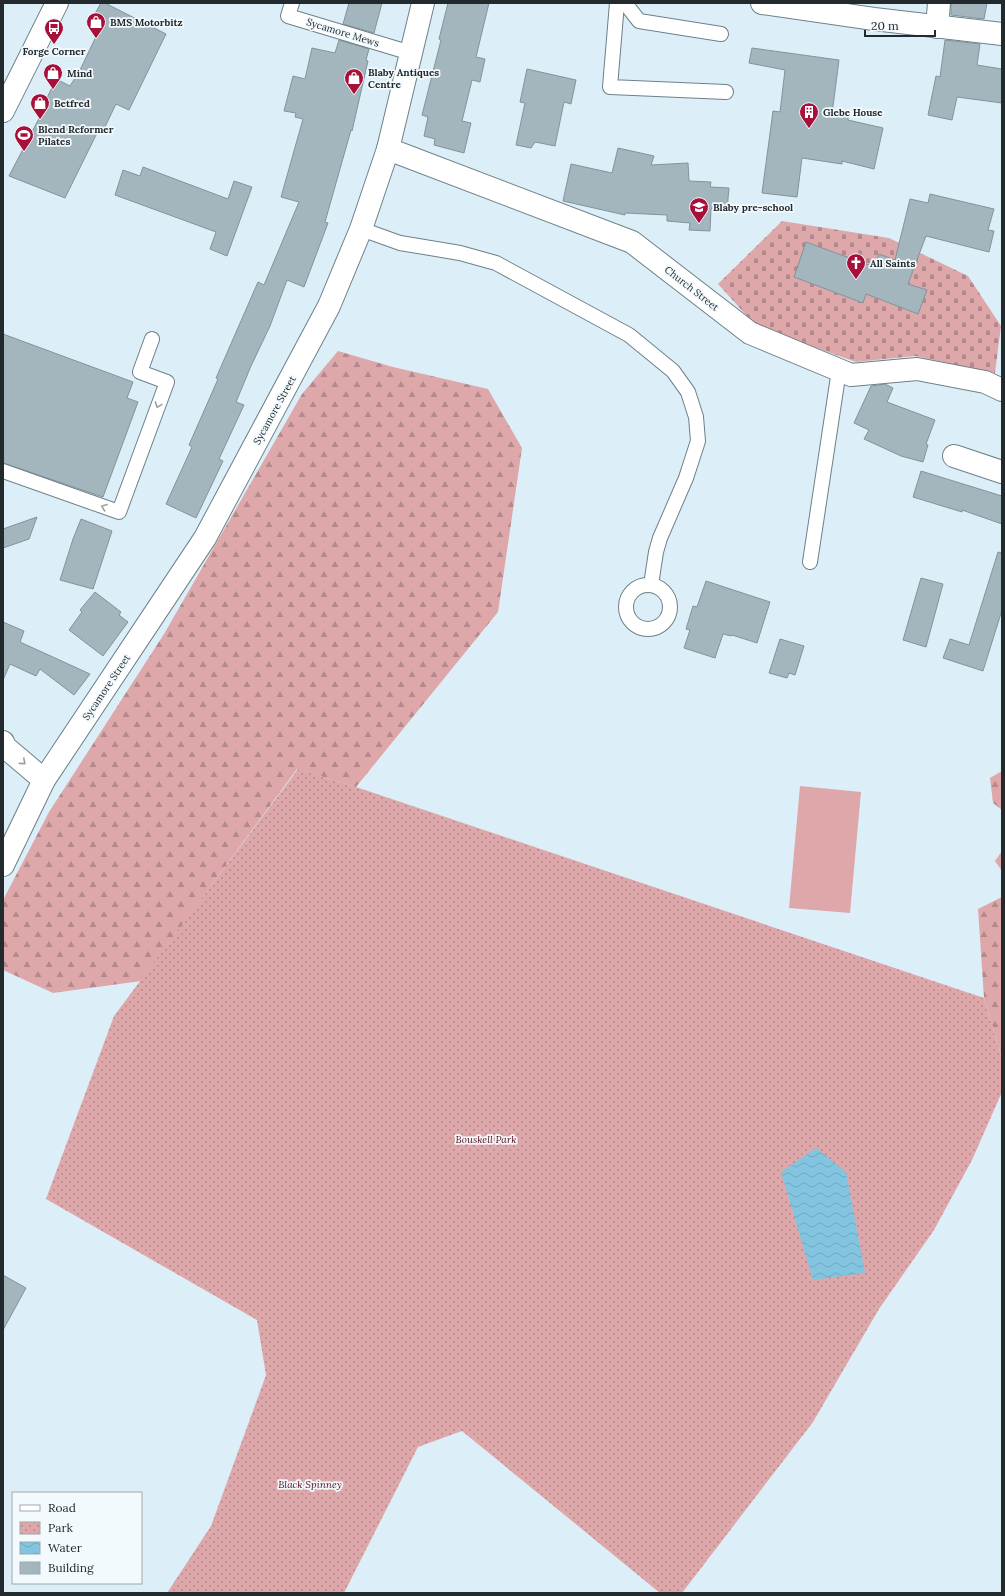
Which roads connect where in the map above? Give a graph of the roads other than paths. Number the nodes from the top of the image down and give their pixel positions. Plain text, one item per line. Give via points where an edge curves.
1 (57, 3) edge
2 (292, 3) edge
3 (423, 3) edge
4 (617, 3) edge
5 (625, 3) edge
6 (762, 3) edge
7 (939, 3) edge
8 (937, 27) junction
9 (721, 34) dead end
10 (1002, 34) edge
11 (411, 53) junction
12 (726, 92) dead end
13 (3, 111) edge
14 (388, 149) junction
15 (360, 229) junction
16 (152, 339) dead end
17 (839, 370) junction
18 (1002, 390) edge
19 (954, 456) dead end
20 (3, 471) edge
21 (1002, 472) edge
22 (810, 562) dead end
23 (651, 585) dead end
24 (3, 742) edge
25 (44, 780) junction
26 (3, 865) edge

1 - 13 street
2 - 11 lane, Sycamore Mews via 288,16
3 - 11 street, Sycamore Street
4 - 12 lane via 610,87
5 - 9 lane via 639,21
6 - 8 street
7 - 8 street
8 - 10 street
11 - 14 street, Sycamore Street
14 - 15 street, Sycamore Street
14 - 17 street, Church Street via 632,242 750,333
15 - 23 lane via 400,243 460,253 496,263 629,335 673,371 688,392 696,417 698,441 686,478 660,538
15 - 25 street, Sycamore Street via 329,306 205,538
16 -> 20 lane via 140,372 167,382 119,512
17 - 18 street, Church Street via 851,375 917,369 985,382
17 - 22 lane
19 - 21 street
24 -> 25 street
25 - 26 street, Sycamore Street

